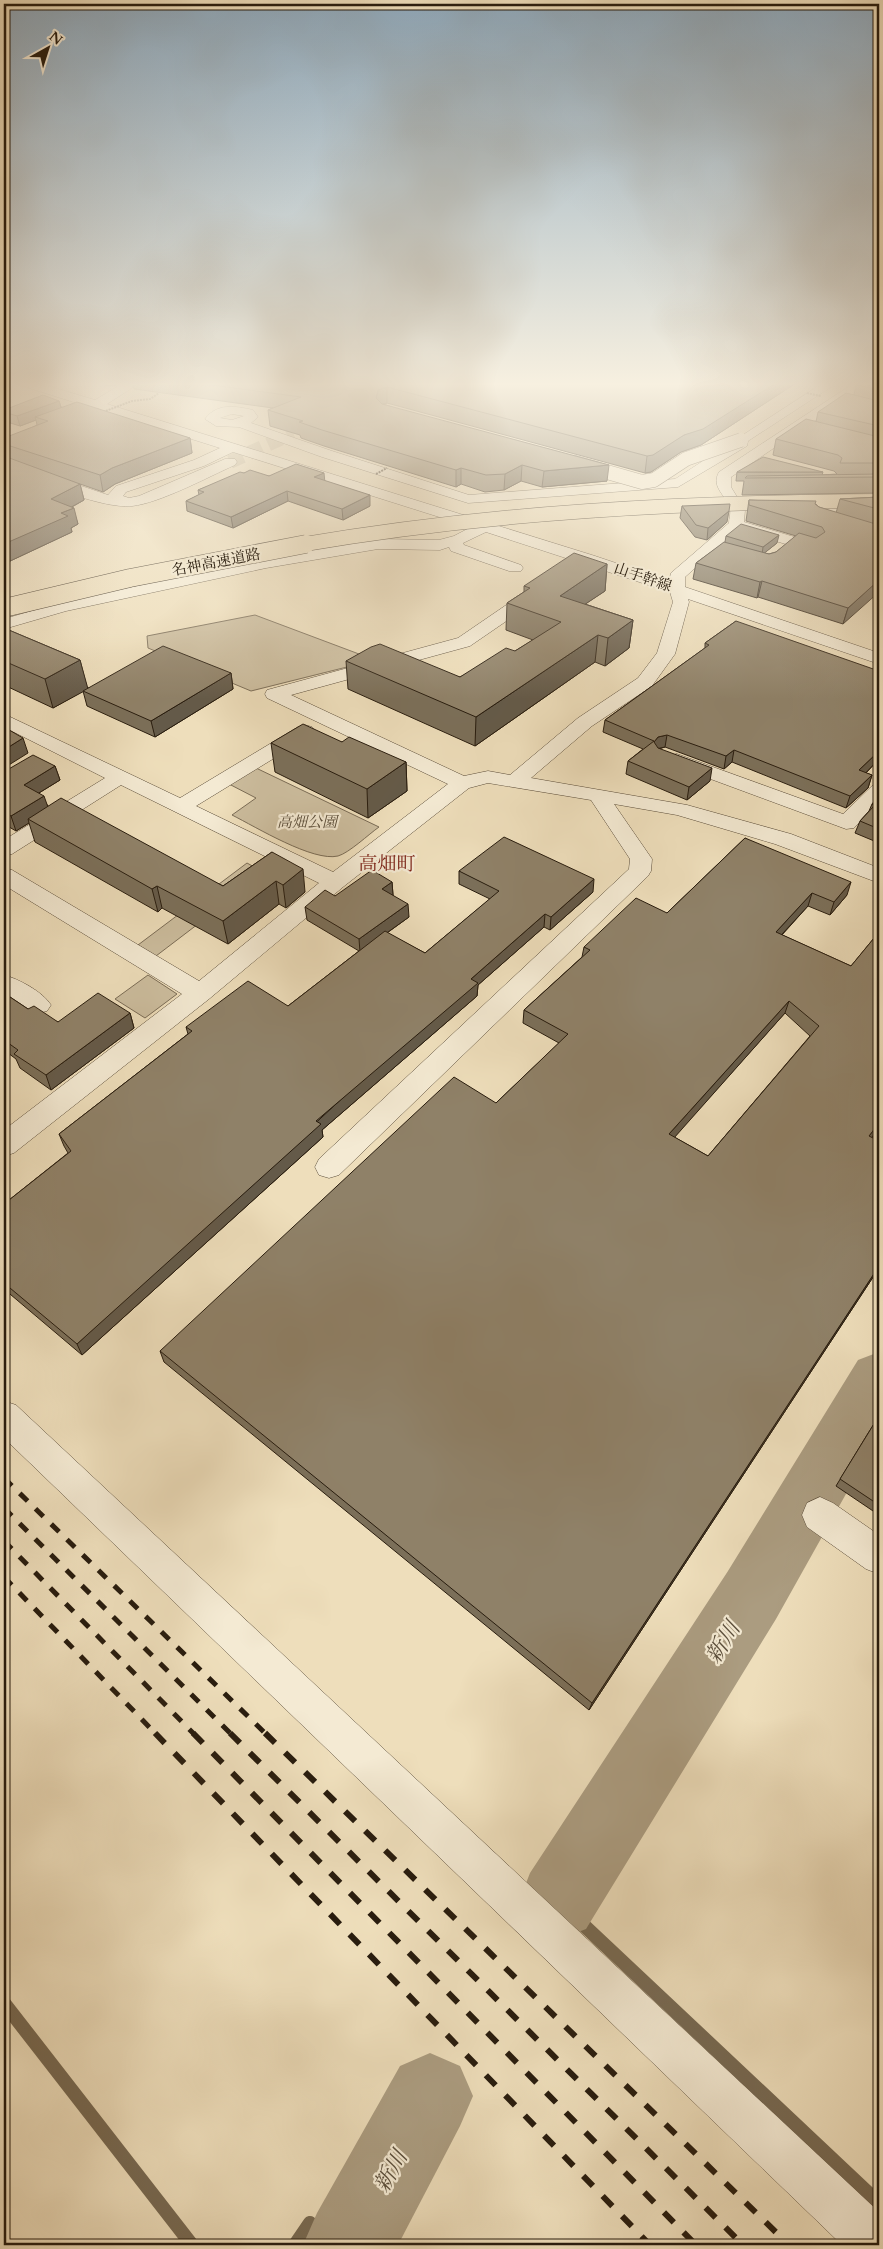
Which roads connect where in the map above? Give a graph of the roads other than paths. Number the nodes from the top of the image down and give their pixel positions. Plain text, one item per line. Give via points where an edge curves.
1 (76, 490) edge
2 (119, 490) edge
3 (368, 490) edge
4 (441, 490) joint
5 (587, 490) edge
6 (725, 490) edge
7 (879, 492) edge
8 (879, 501) edge
9 (415, 505) junction
10 (787, 509) junction
11 (879, 509) edge
12 (737, 517) junction
13 (842, 524) edge
14 (483, 527) junction
15 (454, 541) junction
16 (792, 541) junction
17 (711, 547) junction
18 (812, 547) edge
19 (729, 552) edge
20 (778, 552) edge
21 (589, 559) junction
22 (514, 568) dead end
23 (569, 572) edge
24 (552, 582) edge
25 (677, 589) junction
26 (4, 596) edge
27 (4, 608) edge
28 (4, 624) edge
29 (879, 659) edge
30 (325, 719) junction
31 (4, 720) edge
32 (664, 755) edge
33 (119, 778) junction
34 (515, 781) junction
35 (462, 783) junction
36 (879, 790) edge
37 (597, 794) junction
38 (725, 801) junction
39 (180, 807) junction
40 (4, 850) edge
41 (879, 876) edge
42 (335, 882) junction
43 (9, 885) edge
44 (4, 983) edge
45 (200, 993) junction
46 (38, 1005) dead end
47 (4, 1145) edge
48 (329, 1167) dead end
49 (4, 1416) edge
50 (820, 1515) dead end
51 (879, 1556) edge
52 (878, 2245) edge

1 - 2 street via 118,501 114,494
3 - 9 street, 山手幹線
4 - 5 street via 468,499
4 - 9 street
6 - 12 street
7 - 26 highway, 名神高速道路 via 697,494 569,502 442,515 220,549
8 - 27 highway, 名神高速道路, bridge via 677,505 514,516 347,538 222,560
9 - 14 street, 山手幹線
10 - 11 street
10 - 12 street
10 - 13 street
12 - 16 street
12 - 17 street
14 - 15 street
14 - 21 street, 山手幹線
15 - 22 street via 456,548
15 - 28 street via 419,546 378,544 266,563 63,607
16 - 18 street
16 - 20 street
17 - 19 street
17 - 25 street via 677,576
21 - 23 street
21 - 25 street, 山手幹線
24 - 30 street via 464,642 274,694
25 - 29 street, 山手幹線
25 - 34 street via 681,602 666,654 645,682 585,722
30 - 35 street
30 - 39 street
31 - 33 street via 49,751
32 - 38 street
33 - 39 street
33 - 40 street
34 - 35 street via 488,777
34 - 37 street
35 - 42 street
36 - 38 street via 846,823
37 - 38 street via 680,809
37 - 48 street via 641,859 640,871
38 - 41 street via 783,838
39 - 42 street
42 - 45 street
43 - 45 street
44 - 46 street
45 - 47 street
49 - 52 street
50 - 51 street

